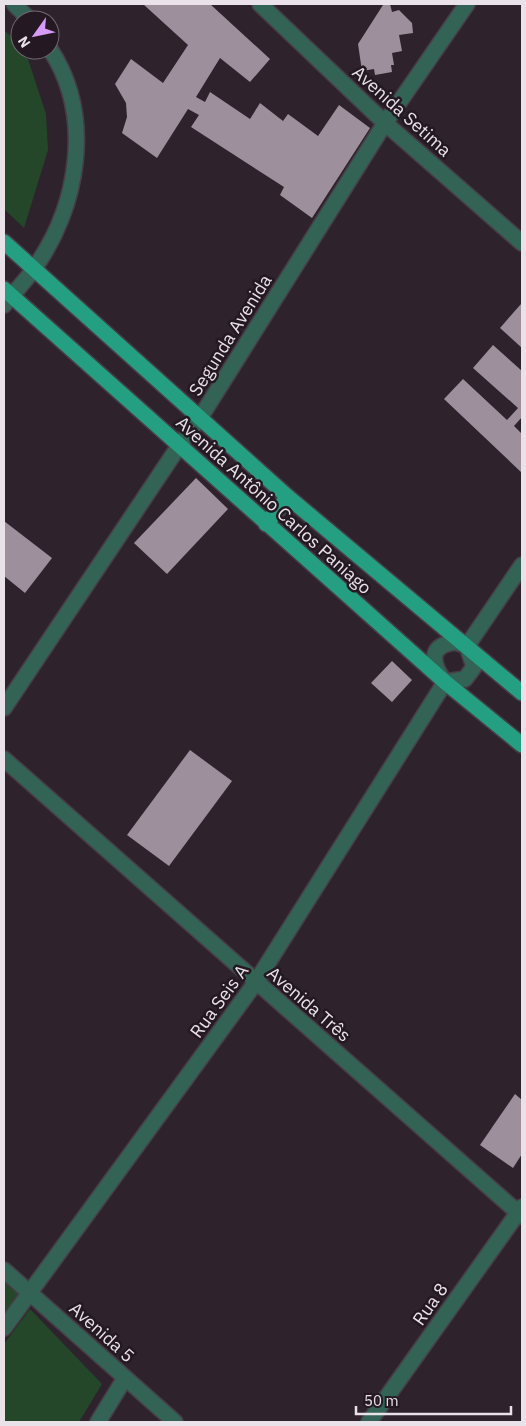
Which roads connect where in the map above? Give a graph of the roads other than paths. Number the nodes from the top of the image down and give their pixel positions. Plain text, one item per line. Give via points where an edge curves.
1 (260, 4) edge
2 (467, 4) edge
3 (56, 60) edge
4 (385, 123) junction
5 (4, 242) edge
6 (522, 244) edge
7 (34, 270) junction
8 (6, 297) edge
9 (200, 418) junction
10 (179, 446) junction
11 (288, 497) junction
12 (266, 524) junction
13 (522, 566) edge
14 (467, 646) junction
15 (445, 682) junction
16 (522, 693) edge
17 (4, 708) edge
18 (522, 745) edge
19 (4, 759) edge
20 (256, 982) junction
21 (521, 1212) edge
22 (4, 1270) edge
23 (29, 1292) junction
24 (4, 1328) edge
25 (125, 1378) junction
26 (98, 1422) edge
27 (175, 1422) edge
28 (369, 1422) edge

1 - 4 street, Avenida Setima
2 - 4 street, Segunda Avenida
3 - 7 street via 71,90 78,130 74,174 63,215
4 - 6 street, Avenida Setima
4 - 9 street, Segunda Avenida
5 - 7 main road, Avenida Antônio Carlos Paniago
7 - 8 street
7 - 9 main road, Avenida Antônio Carlos Paniago
8 - 10 main road, Avenida Antônio Carlos Paniago
9 - 10 street, Segunda Avenida
9 - 11 main road, Avenida Antônio Carlos Paniago
10 - 12 main road, Avenida Antônio Carlos Paniago
10 - 17 street, Segunda Avenida
11 - 12 main road
11 - 14 main road, Avenida Antônio Carlos Paniago
12 - 15 main road, Avenida Antônio Carlos Paniago
13 - 14 street
14 - 15 street via 474,667 471,674 465,679
14 - 15 street via 455,642 436,650 436,666
14 - 16 main road, Avenida Antônio Carlos Paniago
15 - 18 main road, Avenida Antônio Carlos Paniago
15 - 20 street, Rua Seis A
19 - 20 street, Avenida Três
20 - 21 street, Avenida Três
20 - 23 street, Rua Seis A
21 - 28 street, Rua 8
22 - 23 street, Avenida 5
23 - 24 street, Rua Seis A
23 - 25 street, Avenida 5
25 - 26 street
25 - 27 street, Avenida 5

